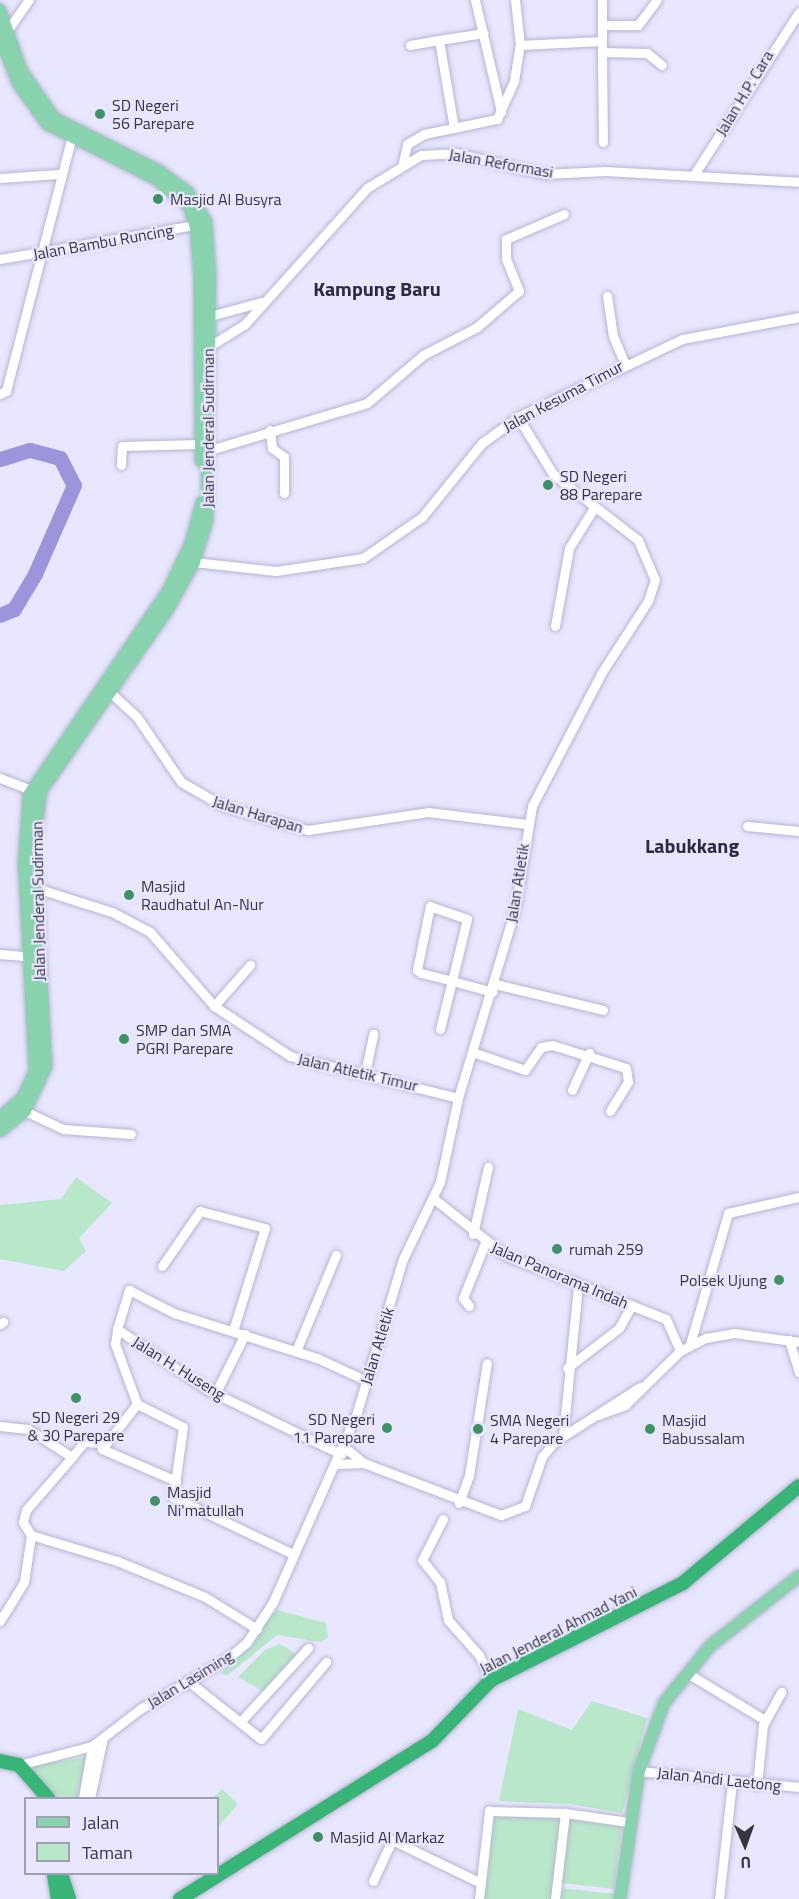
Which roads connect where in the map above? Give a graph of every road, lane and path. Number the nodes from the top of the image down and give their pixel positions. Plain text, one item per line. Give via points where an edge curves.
1 (29, 0) edge
2 (475, 0) edge
3 (515, 0) edge
4 (602, 0) edge
5 (657, 0) edge
6 (0, 10) edge
7 (799, 12) edge
8 (602, 25) junction
9 (483, 33) junction
10 (4, 34) edge
11 (439, 40) junction
12 (602, 41) junction
13 (410, 45) dead end
14 (520, 45) junction
15 (602, 52) junction
16 (662, 65) dead end
17 (501, 112) junction
18 (454, 128) junction
19 (72, 136) junction
20 (603, 142) dead end
21 (403, 162) junction
22 (59, 174) junction
23 (693, 176) junction
24 (0, 177) edge
25 (799, 182) edge
26 (564, 214) dead end
27 (201, 225) junction
28 (43, 252) junction
29 (0, 260) edge
30 (608, 296) dead end
31 (264, 302) junction
32 (210, 316) junction
33 (799, 317) edge
34 (203, 350) junction
35 (625, 364) junction
36 (0, 393) edge
37 (518, 417) junction
38 (270, 430) junction
39 (203, 450) junction
40 (121, 465) dead end
41 (284, 493) dead end
42 (595, 506) junction
43 (194, 562) junction
44 (555, 626) dead end
45 (137, 647) junction
46 (110, 692) junction
47 (0, 778) edge
48 (32, 790) junction
49 (526, 824) junction
50 (747, 826) dead end
51 (799, 831) edge
52 (30, 886) junction
53 (0, 954) edge
54 (33, 957) junction
55 (250, 964) dead end
56 (452, 981) junction
57 (494, 988) junction
58 (214, 1006) junction
59 (603, 1011) dead end
60 (440, 1029) dead end
61 (373, 1034) dead end
62 (475, 1053) junction
63 (589, 1053) junction
64 (365, 1073) junction
65 (572, 1090) dead end
66 (459, 1098) junction
67 (25, 1111) junction
68 (610, 1111) dead end
69 (0, 1118) edge
70 (0, 1131) edge
71 (131, 1134) dead end
72 (488, 1167) dead end
73 (799, 1197) edge
74 (433, 1198) junction
75 (473, 1234) junction
76 (485, 1243) junction
77 (336, 1255) dead end
78 (162, 1266) dead end
79 (578, 1285) junction
80 (632, 1305) junction
81 (469, 1306) dead end
82 (117, 1329) junction
83 (233, 1331) junction
84 (244, 1334) junction
85 (794, 1341) edge
86 (690, 1344) junction
87 (296, 1351) junction
88 (680, 1351) junction
89 (486, 1363) dead end
90 (567, 1368) junction
91 (799, 1372) edge
92 (367, 1381) junction
93 (215, 1394) junction
94 (137, 1404) junction
95 (0, 1426) edge
96 (563, 1436) junction
97 (104, 1443) junction
98 (343, 1450) junction
99 (72, 1457) junction
100 (364, 1463) junction
101 (337, 1464) junction
102 (176, 1481) junction
103 (799, 1486) edge
104 (459, 1503) junction
105 (442, 1519) dead end
106 (31, 1535) junction
107 (291, 1553) junction
108 (799, 1576) edge
109 (0, 1621) edge
110 (257, 1629) junction
111 (308, 1648) dead end
112 (326, 1662) dead end
113 (687, 1673) junction
114 (491, 1680) junction
115 (188, 1681) junction
116 (781, 1692) dead end
117 (242, 1720) junction
118 (765, 1720) junction
119 (103, 1738) junction
120 (92, 1746) junction
121 (0, 1761) edge
122 (18, 1765) junction
123 (639, 1771) junction
124 (732, 1783) junction
125 (757, 1785) junction
126 (799, 1786) edge
127 (47, 1797) edge
128 (83, 1797) edge
129 (90, 1797) edge
130 (565, 1813) junction
131 (628, 1822) junction
132 (219, 1874) edge
133 (54, 1875) edge
134 (61, 1875) edge
135 (218, 1875) edge
136 (211, 1879) junction
137 (373, 1881) dead end
138 (481, 1884) junction
139 (58, 1899) edge
140 (69, 1899) edge
141 (180, 1899) edge
142 (191, 1899) edge
143 (479, 1899) edge
144 (555, 1899) edge
145 (620, 1899) edge
146 (719, 1899) edge

1 - 10 street
2 - 9 street
3 - 14 street
4 - 8 street
5 - 8 street via 638,24
6 - 10 main road, Jalan Jenderal Sudirman
7 - 23 street, Jalan H.P. Cara
8 - 12 street
9 - 11 street
9 - 17 street
10 - 19 main road, Jalan Jenderal Sudirman via 38,99
11 - 13 street
11 - 18 street
12 - 14 street
12 - 15 street
14 - 17 street
15 - 16 street via 647,53
15 - 20 street
17 - 18 street via 493,122
18 - 21 street via 411,140
19 - 22 street
19 - 27 main road, Jalan Jenderal Sudirman via 170,177 187,191
21 - 23 street, Jalan Reformasi via 446,152 545,174
21 - 31 street, Jalan Reformasi via 367,188
22 - 24 street
22 - 28 street
23 - 25 street, Jalan Reformasi
26 - 38 street via 506,239 506,258 520,290 477,327 423,355 357,408
27 - 28 street, Jalan Bambu Runcing
27 - 32 main road, Jalan Jenderal Sudirman
27 - 34 main road, Jalan Jenderal Sudirman
28 - 29 street, Jalan Bambu Runcing
28 - 36 street via 6,391
30 - 35 street via 614,336
31 - 32 street
31 - 34 street, Jalan Reformasi via 245,324
32 - 34 main road, Jalan Jenderal Sudirman
33 - 35 street, Jalan Kesuma Timur via 682,339
34 - 39 main road, Jalan Jenderal Sudirman
35 - 37 street, Jalan Kesuma Timur
37 - 42 street, Jalan Atletik via 552,474
37 - 43 street, Jalan Kesuma Timur via 482,443 422,517 363,558 276,571
38 - 39 street
38 - 41 street via 272,448 284,458
39 - 40 street via 122,446
39 - 43 main road, Jalan Jenderal Sudirman via 207,521
39 - 45 main road, Jalan Jenderal Sudirman via 202,503 191,543
42 - 44 street via 569,548
42 - 49 street, Jalan Atletik via 638,540 655,580 648,601 546,771
43 - 45 main road, Jalan Jenderal Sudirman
45 - 46 main road, Jalan Jenderal Sudirman
45 - 48 main road, Jalan Jenderal Sudirman
46 - 49 street, Jalan Harapan via 137,717 181,782 223,806 308,830 428,812
46 - 52 main road, Jalan Jenderal Sudirman via 41,791
47 - 48 street
48 - 52 main road, Jalan Jenderal Sudirman via 25,818
49 - 57 street, Jalan Atletik via 515,909
50 - 51 street
52 - 54 main road, Jalan Jenderal Sudirman
52 - 58 street, Jalan Atletik Timur via 112,912 150,932
53 - 54 street
54 - 67 main road, Jalan Jenderal Sudirman via 46,1067
54 - 69 main road, Jalan Jenderal Sudirman via 35,1071 23,1097
55 - 58 street
56 - 56 street via 416,967 432,906 466,919
56 - 57 street
56 - 60 street
57 - 59 street
57 - 62 street, Jalan Atletik
58 - 64 street, Jalan Atletik Timur via 290,1056
61 - 64 street
62 - 63 street via 525,1070 544,1046
62 - 66 street, Jalan Atletik
63 - 65 street
63 - 68 street via 628,1070 628,1082
64 - 66 street, Jalan Atletik Timur
66 - 74 street, Jalan Atletik
67 - 70 main road, Jalan Jenderal Sudirman
67 - 71 street via 63,1129
72 - 75 street
73 - 86 street via 728,1213
74 - 75 street, Jalan Panorama Indah
74 - 92 street, Jalan Atletik via 403,1259
75 - 76 street, Jalan Panorama Indah
76 - 79 street, Jalan Panorama Indah
76 - 81 street via 463,1298
77 - 87 street
78 - 83 street via 200,1211 265,1228
79 - 80 street, Jalan Panorama Indah
79 - 90 street
80 - 88 street, Jalan Panorama Indah via 666,1319
80 - 90 street via 619,1328
82 - 83 street via 129,1290 174,1313
82 - 93 street, Jalan H. Huseng
82 - 94 street, Jalan H. Huseng via 115,1344
83 - 84 street
84 - 87 street
84 - 93 street
85 - 86 street via 734,1333
85 - 91 street
86 - 88 street
87 - 92 street
88 - 96 street via 625,1405 598,1415
89 - 104 street via 469,1475
90 - 96 street
92 - 98 street, Jalan Atletik
93 - 98 street, Jalan H. Huseng
94 - 97 street
94 - 102 street via 182,1425
95 - 99 street via 28,1429
96 - 104 street via 542,1457 521,1509 494,1516
97 - 99 street via 84,1442
97 - 102 street via 106,1454
98 - 100 street, Jalan H. Huseng
98 - 101 street, Jalan Atletik
99 - 106 street via 26,1510 23,1522
100 - 101 street
100 - 104 street
101 - 107 street, Jalan Lasiming
102 - 107 street via 173,1497
103 - 114 highway, Jalan Jenderal Ahmad Yani via 683,1583
105 - 114 street via 422,1560 440,1582 448,1620 479,1655
106 - 109 street via 24,1582
106 - 110 street via 117,1561 205,1597
107 - 110 street, Jalan Lasiming
108 - 113 main road via 710,1646
110 - 115 street, Jalan Lasiming via 227,1659
111 - 117 street
112 - 117 street via 265,1737 259,1739
113 - 118 street
113 - 123 main road via 653,1726
114 - 132 highway, Jalan Jenderal Ahmad Yani via 432,1741 318,1817
115 - 117 street
115 - 119 street, Jalan Lasiming
116 - 118 street
118 - 125 street
119 - 120 street, Jalan Lasiming
119 - 129 street
120 - 122 street, Jalan Lasiming
120 - 128 street
121 - 122 highway
122 - 127 highway
123 - 124 street, Jalan Andi Laetong
123 - 131 main road
124 - 125 street, Jalan Andi Laetong
124 - 146 street
125 - 126 street, Jalan Andi Laetong
130 - 131 street
130 - 138 street via 489,1811
130 - 144 street
131 - 145 main road
133 - 139 highway
134 - 140 highway
135 - 136 highway, Jalan Jenderal Ahmad Yani
136 - 141 highway, Jalan Jenderal Ahmad Yani
136 - 142 highway, Jalan Jenderal Ahmad Yani
137 - 138 street via 392,1840
138 - 143 street

